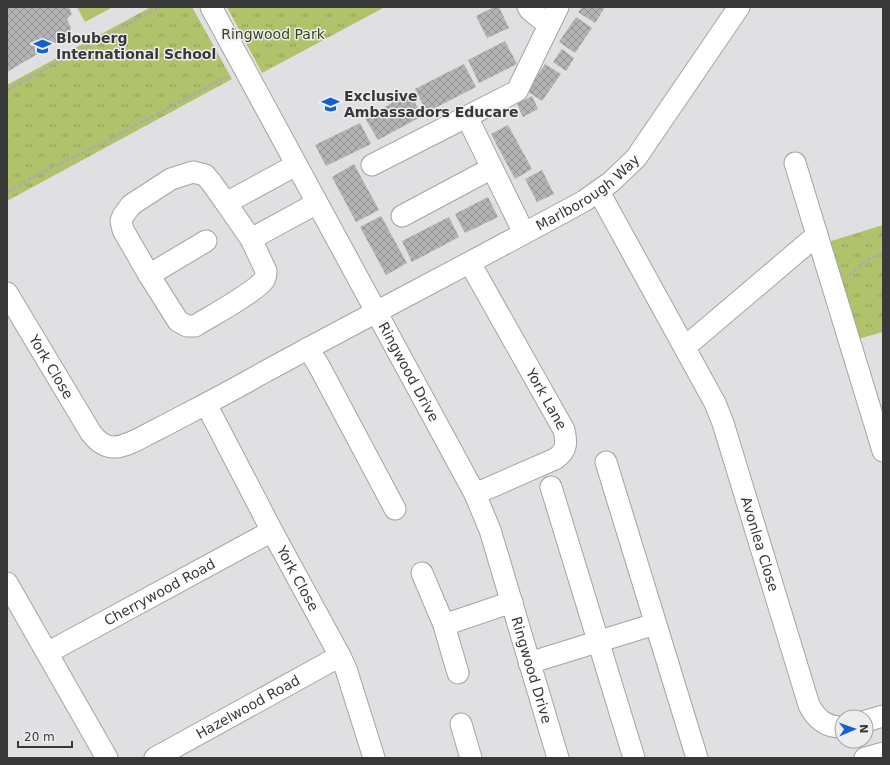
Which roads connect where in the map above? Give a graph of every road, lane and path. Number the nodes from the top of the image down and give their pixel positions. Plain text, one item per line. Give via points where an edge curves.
1 (160, 7) edge
2 (211, 7) edge
3 (528, 7) edge
4 (733, 9) edge
5 (554, 16) edge
6 (231, 74) dead end
7 (7, 90) edge
8 (467, 117) junction
9 (795, 163) dead end
10 (296, 165) junction
11 (372, 165) dead end
12 (492, 168) junction
13 (7, 192) edge
14 (599, 192) junction
15 (226, 203) junction
16 (317, 203) junction
17 (402, 216) dead end
18 (524, 233) junction
19 (817, 235) junction
20 (251, 239) junction
21 (206, 241) dead end
22 (883, 254) edge
23 (470, 263) junction
24 (149, 275) junction
25 (832, 283) junction
26 (7, 292) edge
27 (376, 311) junction
28 (685, 347) junction
29 (308, 348) junction
30 (206, 404) junction
31 (883, 451) edge
32 (606, 462) dead end
33 (551, 487) dead end
34 (475, 494) junction
35 (396, 509) dead end
36 (272, 531) junction
37 (422, 572) dead end
38 (7, 583) edge
39 (512, 602) junction
40 (655, 624) junction
41 (444, 625) junction
42 (598, 642) junction
43 (47, 653) junction
44 (340, 656) junction
45 (529, 663) junction
46 (458, 673) dead end
47 (461, 724) dead end
48 (834, 726) edge
49 (883, 753) edge
50 (107, 758) edge
51 (155, 758) edge
52 (374, 758) edge
53 (471, 758) edge
54 (558, 758) edge
55 (634, 758) edge
56 (696, 758) edge
57 (865, 758) edge

1 - 7 path
2 - 10 street, Ringwood Drive
3 - 5 street via 530,10
4 - 14 street, Marlborough Way via 636,158
5 - 8 street via 517,91
6 - 13 path
8 - 11 street
8 - 12 street
9 - 19 street
10 - 15 street
10 - 16 street, Ringwood Drive
12 - 17 street
12 - 18 street
14 - 18 street, Marlborough Way
14 - 28 street, Avonlea Close
15 - 20 street
15 - 24 street via 205,175 193,172 171,179 131,205 121,221 123,230
16 - 20 street
16 - 27 street, Ringwood Drive
18 - 23 street, Marlborough Way
19 - 25 street
19 - 28 street
20 - 24 street via 266,271 265,279 250,292 195,326 187,326 178,321
21 - 24 street
22 - 25 path via 865,261 848,277
23 - 27 street, Marlborough Way
23 - 34 street, York Lane via 564,430 567,441 564,451 555,459
25 - 31 street
26 - 30 street, York Close via 91,434 102,444 115,447 122,445
27 - 29 street, York Close
27 - 34 street, Ringwood Drive
28 - 48 street, Avonlea Close via 723,423 809,705 819,720
29 - 30 street, York Close
29 - 35 street
30 - 36 street, York Close
32 - 40 street
33 - 42 street
34 - 39 street, Ringwood Drive via 490,530
36 - 43 street, Cherrywood Road
36 - 44 street, York Close
37 - 41 street
38 - 43 street
39 - 41 street
39 - 45 street, Ringwood Drive
40 - 42 street
40 - 56 street
41 - 46 street
42 - 45 street
42 - 55 street
43 - 50 street
44 - 51 street, Hazelwood Road
44 - 52 street, York Close
45 - 54 street, Ringwood Drive
47 - 53 street
49 - 57 street

